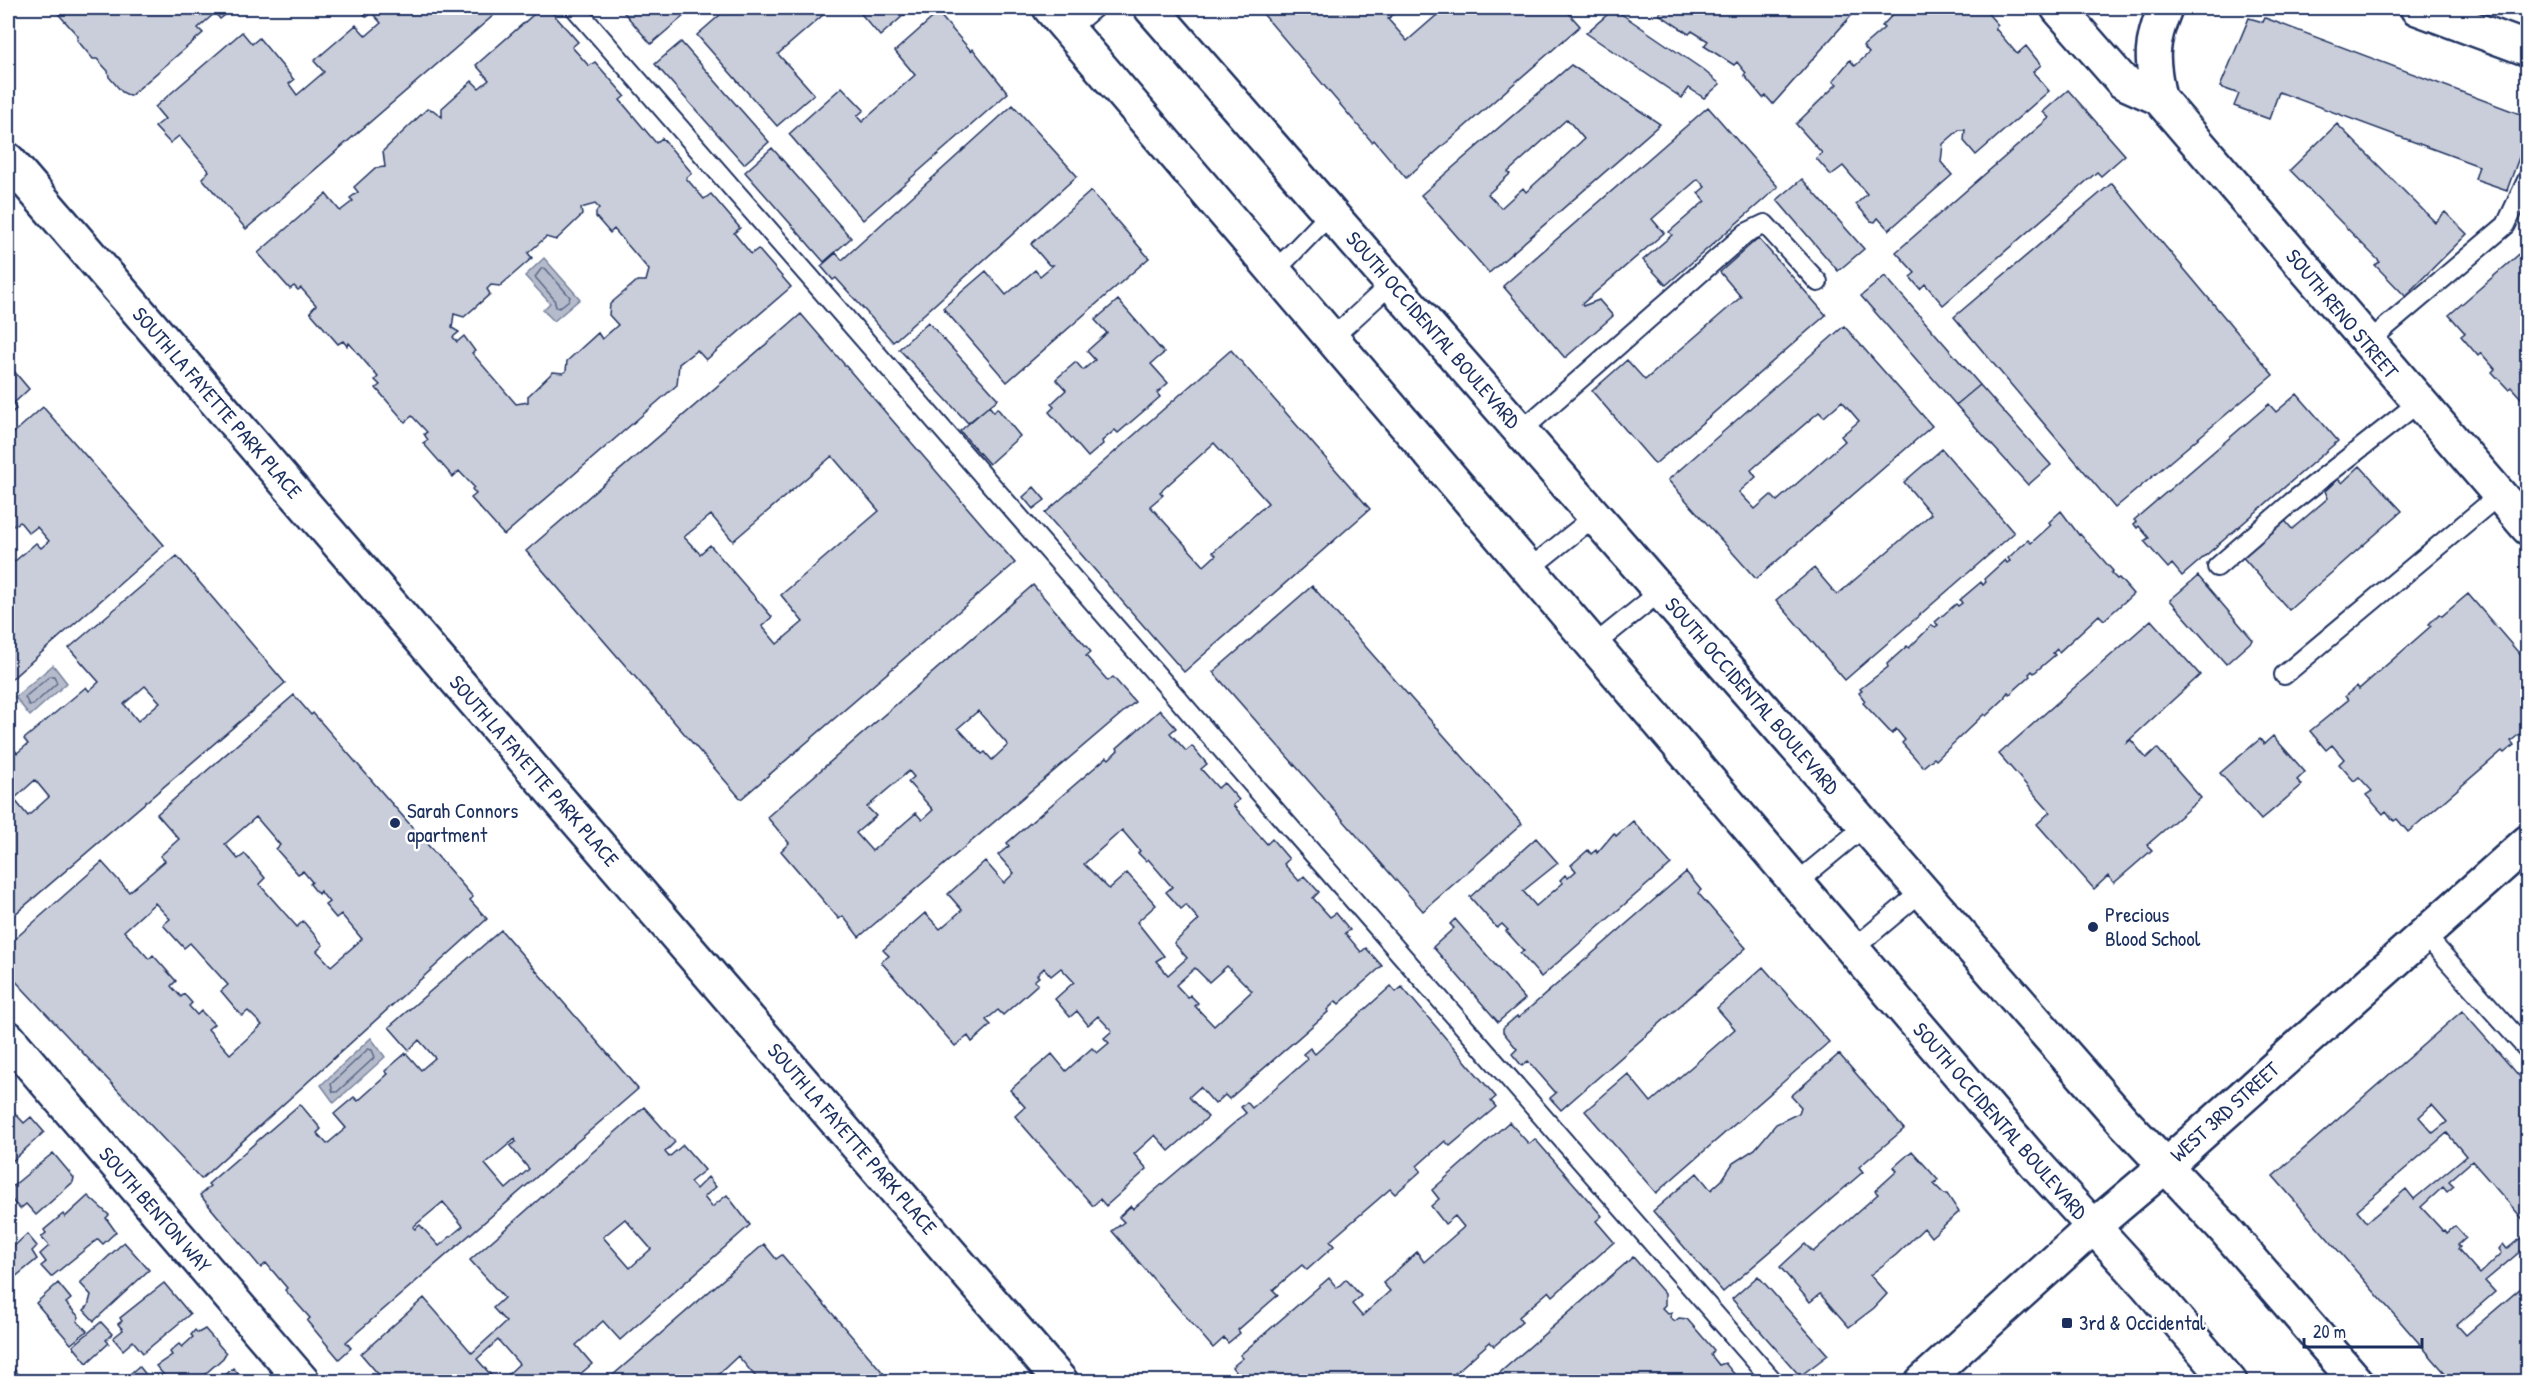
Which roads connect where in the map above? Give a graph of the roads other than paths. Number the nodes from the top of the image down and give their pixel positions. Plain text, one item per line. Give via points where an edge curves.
1 (575, 8) edge
2 (1094, 8) edge
3 (1152, 8) edge
4 (2058, 8) edge
5 (2165, 8) edge
6 (2418, 8) edge
7 (1060, 18) edge
8 (2528, 49) edge
9 (2159, 98) junction
10 (8, 160) edge
11 (2528, 178) edge
12 (1330, 213) junction
13 (1275, 271) junction
14 (1818, 282) dead end
15 (1392, 284) junction
16 (1332, 338) junction
17 (2367, 343) junction
18 (2418, 403) junction
19 (1521, 431) junction
20 (2499, 495) junction
21 (1595, 516) junction
22 (2528, 528) edge
23 (2217, 567) dead end
24 (1529, 569) junction
25 (1660, 591) junction
26 (1594, 645) junction
27 (2284, 675) dead end
28 (1865, 826) junction
29 (2528, 842) edge
30 (1796, 883) junction
31 (1922, 891) junction
32 (2424, 934) junction
33 (1852, 949) junction
34 (8, 1038) edge
35 (2528, 1050) edge
36 (2164, 1167) junction
37 (2093, 1227) junction
38 (303, 1382) edge
39 (1061, 1382) edge
40 (1774, 1382) edge
41 (1922, 1382) edge
42 (2230, 1382) edge
43 (2356, 1382) edge

1 - 40 lane
2 - 7 lane
3 - 12 street, SOUTH OCCIDENTAL BOULEVARD
4 - 9 street, SOUTH RENO STREET via 2123,81
5 - 9 street, SOUTH RENO STREET via 2151,61
6 - 8 street
7 - 13 street, SOUTH OCCIDENTAL BOULEVARD
9 - 17 street, SOUTH RENO STREET
10 - 39 street, SOUTH LA FAYETTE PARK PLACE
11 - 17 lane via 2506,225
12 - 13 lane
12 - 15 street, SOUTH OCCIDENTAL BOULEVARD
13 - 16 street, SOUTH OCCIDENTAL BOULEVARD
14 - 19 lane via 1765,224 1746,232
15 - 16 lane
15 - 19 street, SOUTH OCCIDENTAL BOULEVARD
16 - 24 street, SOUTH OCCIDENTAL BOULEVARD
17 - 18 street, SOUTH RENO STREET
18 - 20 street, SOUTH RENO STREET
18 - 23 lane
19 - 21 street, SOUTH OCCIDENTAL BOULEVARD
20 - 22 street, SOUTH RENO STREET
20 - 27 lane
21 - 24 lane
21 - 25 street, SOUTH OCCIDENTAL BOULEVARD
24 - 26 street, SOUTH OCCIDENTAL BOULEVARD
25 - 26 lane
25 - 28 street, SOUTH OCCIDENTAL BOULEVARD
26 - 30 street, SOUTH OCCIDENTAL BOULEVARD
28 - 30 lane
28 - 31 street, SOUTH OCCIDENTAL BOULEVARD
29 - 32 street, WEST 3RD STREET
30 - 33 street, SOUTH OCCIDENTAL BOULEVARD
31 - 33 lane
31 - 36 street, SOUTH OCCIDENTAL BOULEVARD
32 - 35 lane
32 - 36 street, WEST 3RD STREET
33 - 37 street, SOUTH OCCIDENTAL BOULEVARD
34 - 38 street, SOUTH BENTON WAY
36 - 37 street, WEST 3RD STREET
36 - 43 street, SOUTH OCCIDENTAL BOULEVARD via 2222,1226
37 - 41 street, WEST 3RD STREET
37 - 42 street, SOUTH OCCIDENTAL BOULEVARD

